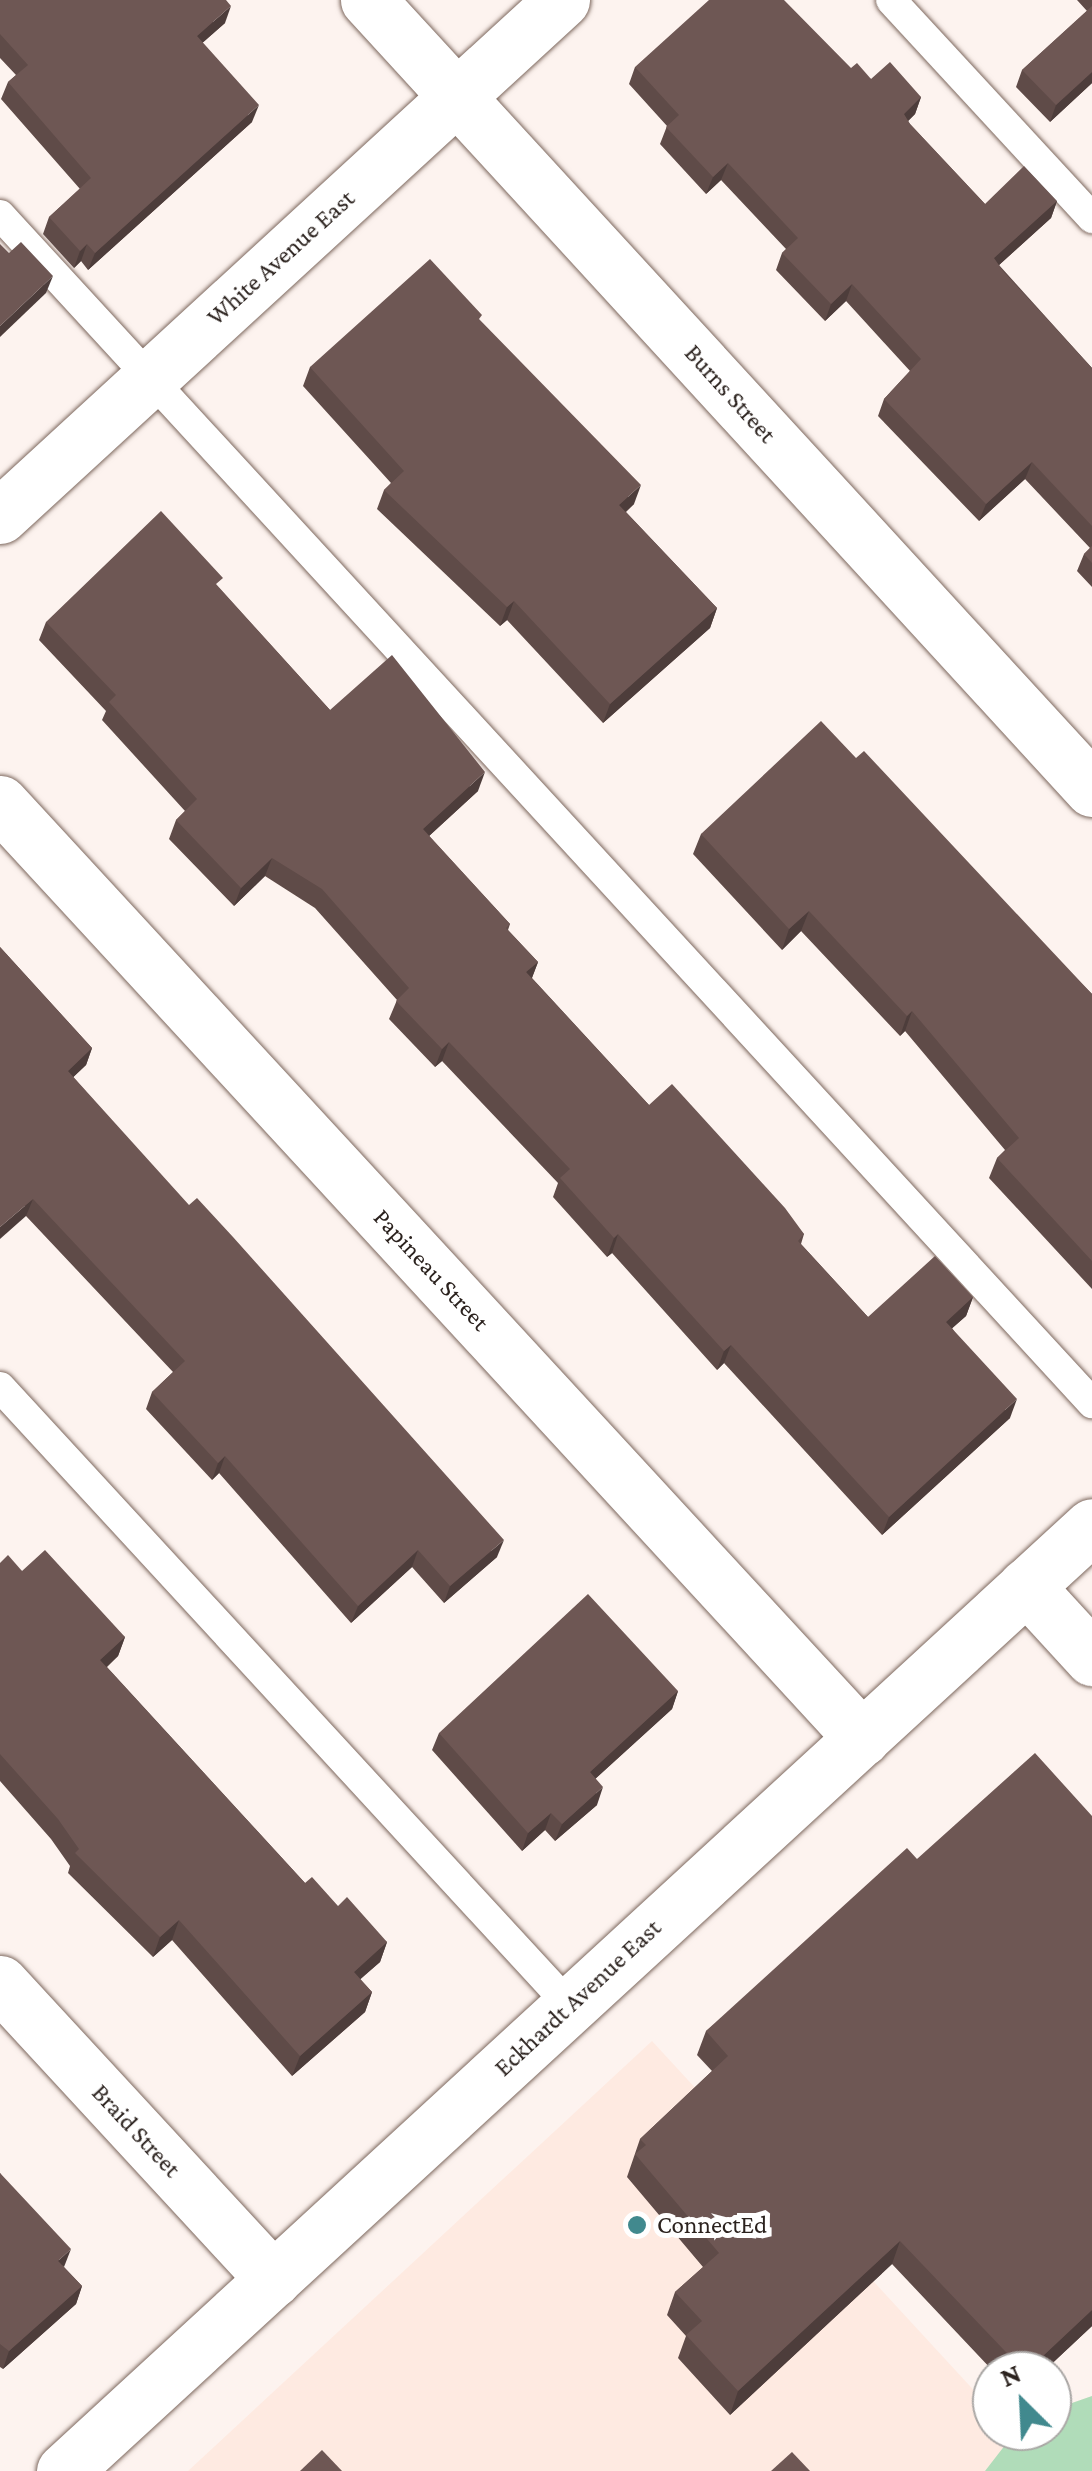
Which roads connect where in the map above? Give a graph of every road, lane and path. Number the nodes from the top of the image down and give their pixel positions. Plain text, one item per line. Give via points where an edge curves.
1 (368, 0) edge
2 (562, 0) edge
3 (891, 0) edge
4 (457, 97) junction
5 (0, 215) edge
6 (1092, 218) edge
7 (150, 378) junction
8 (0, 516) edge
9 (1092, 789) edge
10 (0, 803) edge
11 (0, 1387) edge
12 (1092, 1402) edge
13 (1092, 1526) edge
14 (1026, 1586) junction
15 (1092, 1658) edge
16 (862, 1738) junction
17 (0, 1982) edge
18 (570, 2006) junction
19 (273, 2279) junction
20 (64, 2471) edge

1 - 4 street, Burns Street
2 - 4 street, White Avenue East
3 - 6 lane
4 - 7 street, White Avenue East
4 - 9 street, Burns Street
5 - 7 lane
7 - 8 street, White Avenue East
7 - 12 lane
10 - 16 street, Papineau Street
11 - 18 lane
13 - 14 street, Eckhardt Avenue East
14 - 15 street
14 - 16 street, Eckhardt Avenue East
16 - 18 street, Eckhardt Avenue East
17 - 19 street, Braid Street
18 - 19 street, Eckhardt Avenue East
19 - 20 street, Eckhardt Avenue East

